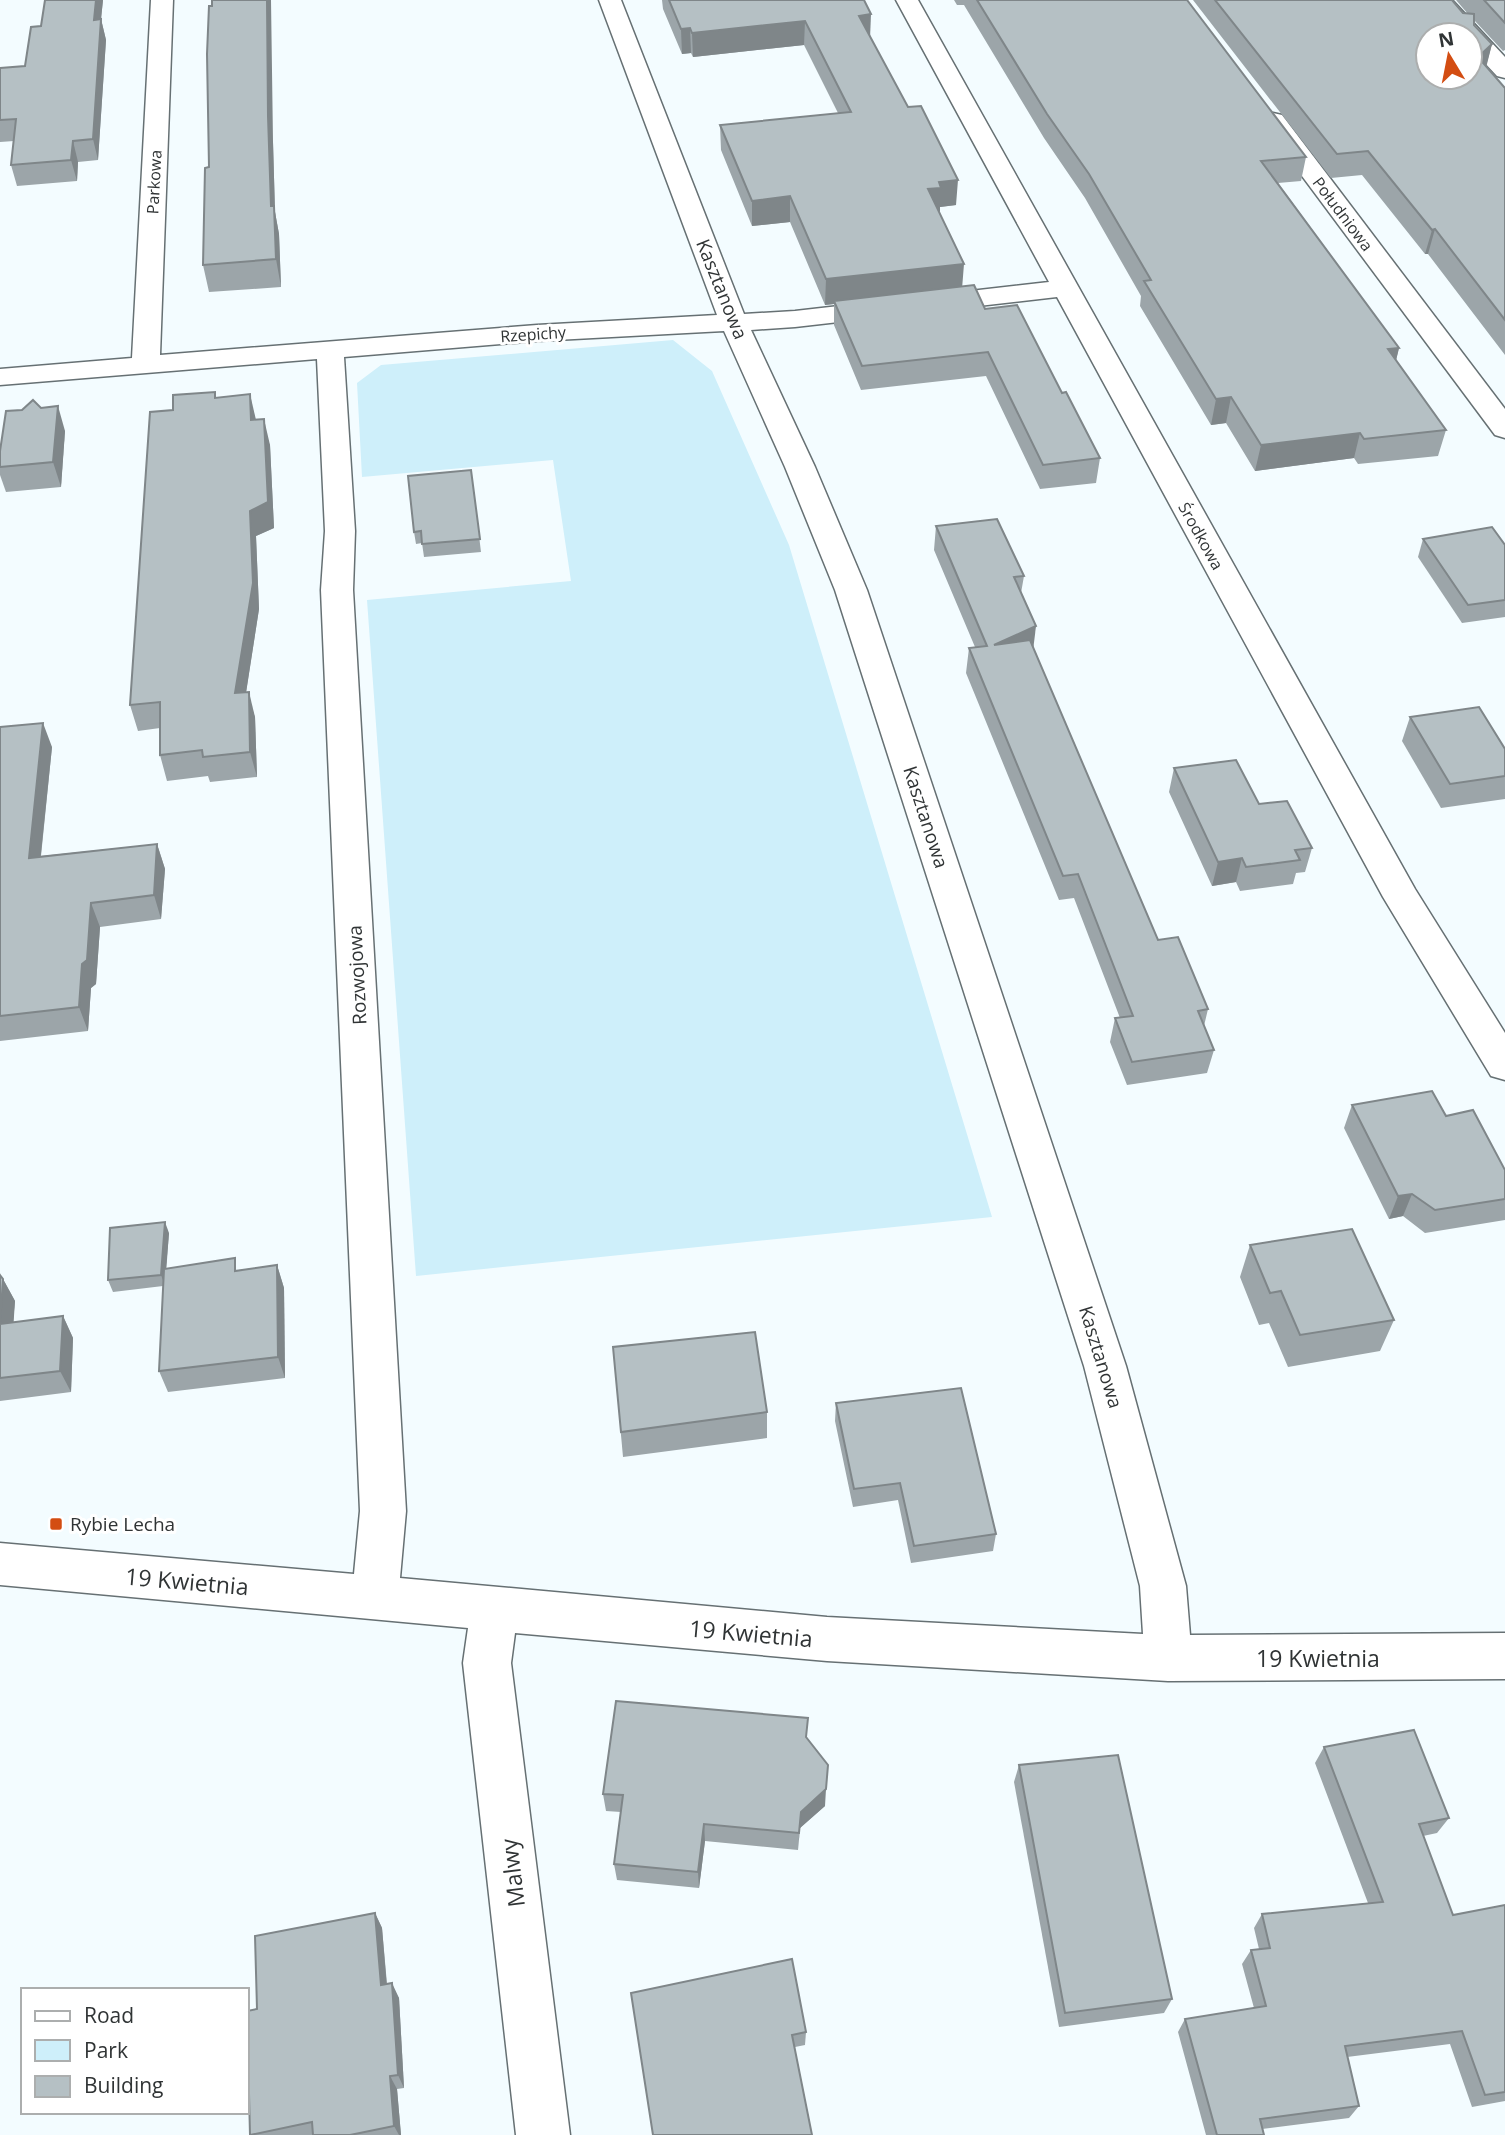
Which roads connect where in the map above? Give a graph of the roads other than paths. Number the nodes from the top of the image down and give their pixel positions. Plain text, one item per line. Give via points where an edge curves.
1 (162, 0) edge
2 (610, 0) edge
3 (907, 0) edge
4 (1440, 0) edge
5 (1505, 71) edge
6 (1261, 104) edge
7 (1066, 288) junction
8 (734, 323) junction
9 (330, 351) junction
10 (146, 364) junction
11 (0, 377) edge
12 (1505, 429) edge
13 (1505, 1065) edge
14 (0, 1564) edge
15 (373, 1598) junction
16 (494, 1611) junction
17 (1505, 1656) edge
18 (1168, 1658) junction
19 (543, 2135) edge

1 - 10 street, Parkowa
2 - 8 street, Kasztanowa
3 - 7 street, Środkowa
4 - 5 street
6 - 12 street, Południowa
7 - 8 street, Rzepichy
7 - 13 street, Środkowa via 1401,897
8 - 9 street, Rzepichy via 537,333
8 - 18 street, Kasztanowa via 851,590 1101,1353 1163,1586
9 - 10 street, Rzepichy
9 - 15 street, Rozwojowa via 340,531 337,590 383,1511
10 - 11 street, Rzepichy
14 - 15 street, 19 Kwietnia
15 - 16 street, 19 Kwietnia
16 - 18 street, 19 Kwietnia via 827,1639
16 - 19 street, Malwy via 487,1662
17 - 18 street, 19 Kwietnia

